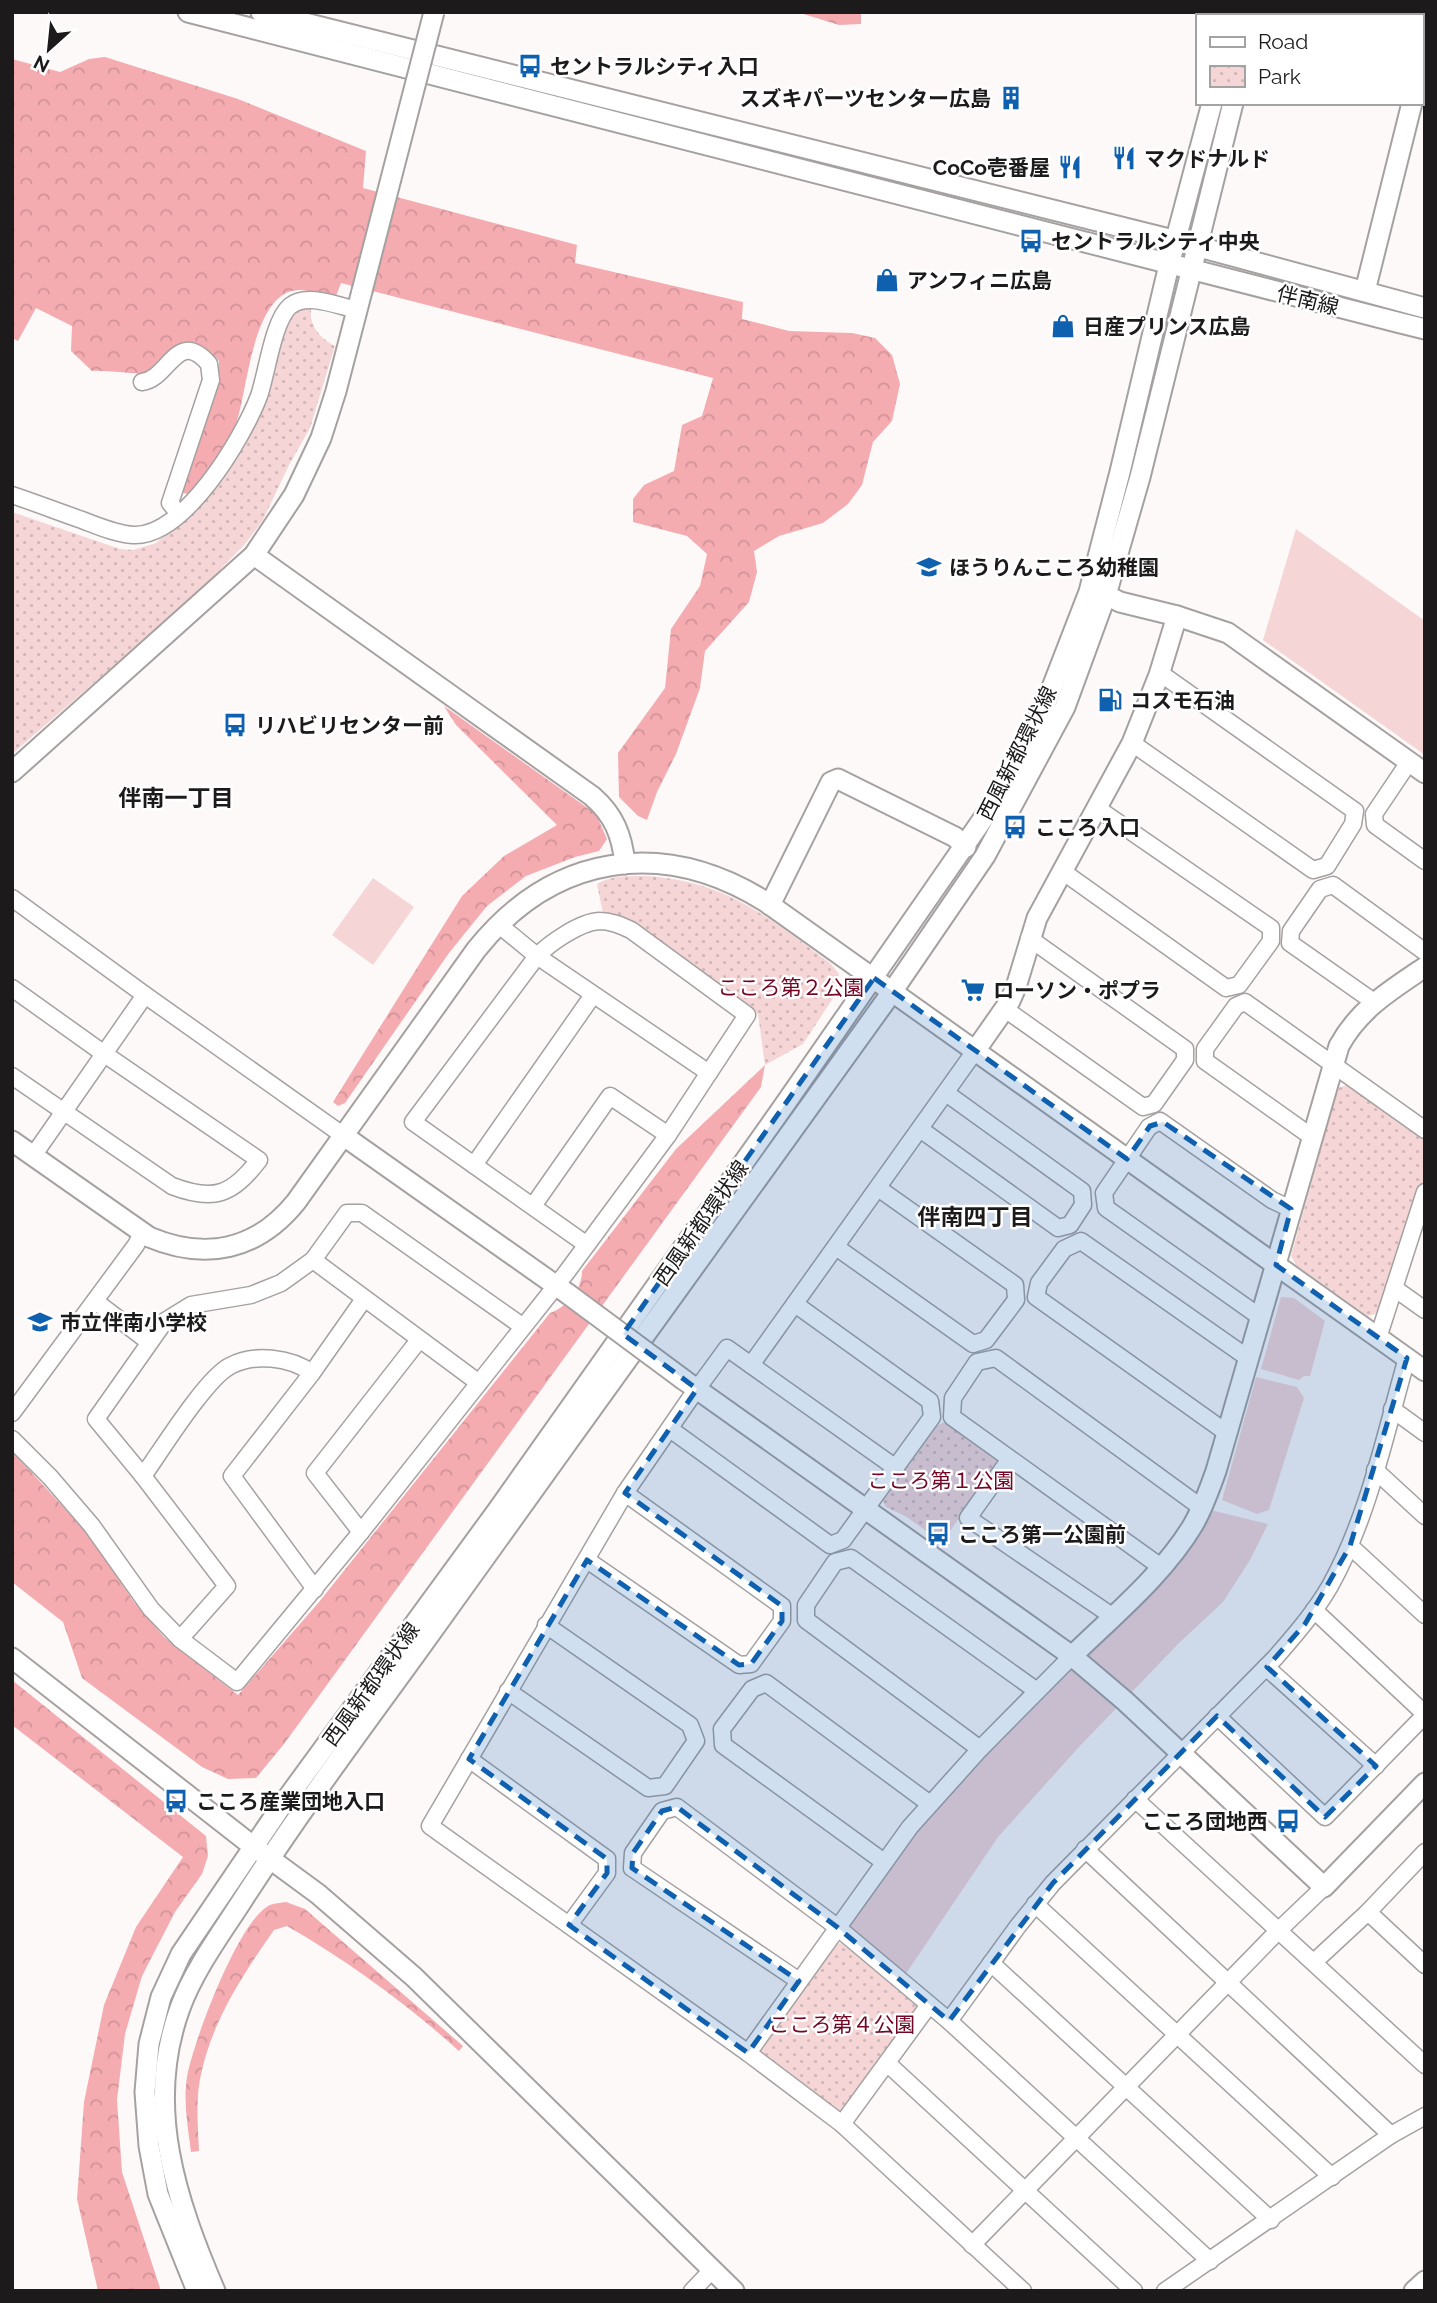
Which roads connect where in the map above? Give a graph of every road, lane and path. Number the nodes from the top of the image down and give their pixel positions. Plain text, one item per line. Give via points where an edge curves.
1 (188, 12) edge
2 (261, 12) edge
3 (434, 12) edge
4 (1211, 105) edge
5 (1233, 105) edge
6 (1412, 105) edge
7 (1177, 241) junction
8 (1198, 247) junction
9 (1169, 265) junction
10 (1191, 272) junction
11 (1365, 292) junction
12 (359, 300) junction
13 (1425, 308) edge
14 (1425, 328) edge
15 (142, 382) dead end
16 (12, 495) edge
17 (179, 514) junction
18 (254, 555) junction
19 (1106, 595) junction
20 (1177, 616) junction
21 (1160, 673) junction
22 (1132, 743) junction
23 (1417, 768) edge
24 (12, 772) edge
25 (1097, 808) junction
26 (966, 847) junction
27 (1425, 861) edge
28 (625, 864) junction
29 (1062, 872) junction
30 (12, 898) edge
31 (770, 905) junction
32 (498, 925) junction
33 (1029, 938) junction
34 (1425, 952) edge
35 (537, 956) junction
36 (1425, 967) edge
37 (874, 978) junction
38 (12, 988) edge
39 (892, 992) junction
40 (145, 995) junction
41 (593, 995) junction
42 (1374, 1002) junction
43 (1005, 1009) junction
44 (975, 1051) junction
45 (103, 1053) junction
46 (1333, 1063) junction
47 (709, 1073) junction
48 (12, 1076) edge
49 (946, 1093) junction
50 (62, 1112) junction
51 (920, 1129) junction
52 (1425, 1130) edge
53 (668, 1135) junction
54 (344, 1136) junction
55 (1312, 1137) junction
56 (12, 1141) edge
57 (33, 1156) junction
58 (1127, 1159) junction
59 (474, 1165) junction
60 (878, 1188) junction
61 (1425, 1192) edge
62 (533, 1206) junction
63 (1291, 1209) junction
64 (1421, 1216) edge
65 (142, 1233) junction
66 (587, 1245) junction
67 (836, 1247) junction
68 (313, 1261) junction
69 (1276, 1265) junction
70 (1394, 1289) junction
71 (562, 1290) junction
72 (363, 1299) junction
73 (95, 1301) junction
74 (795, 1304) junction
75 (1425, 1310) edge
76 (1259, 1317) junction
77 (522, 1326) junction
78 (1378, 1338) junction
79 (419, 1340) junction
80 (149, 1342) junction
81 (1248, 1358) junction
82 (1407, 1358) junction
83 (751, 1365) junction
84 (1425, 1371) edge
85 (312, 1373) junction
86 (479, 1383) junction
87 (691, 1384) junction
88 (1392, 1409) junction
89 (12, 1413) edge
90 (670, 1429) junction
91 (1227, 1433) junction
92 (1425, 1433) edge
93 (12, 1439) edge
94 (1010, 1458) junction
95 (895, 1468) junction
96 (1375, 1470) junction
97 (143, 1476) junction
98 (625, 1493) junction
99 (1202, 1508) junction
100 (866, 1509) junction
101 (1425, 1516) edge
102 (362, 1532) junction
103 (1350, 1546) junction
104 (587, 1560) junction
105 (1161, 1567) junction
106 (315, 1589) junction
107 (1314, 1610) junction
108 (1425, 1615) edge
109 (1112, 1616) junction
110 (546, 1625) junction
111 (180, 1639) junction
112 (1072, 1656) junction
113 (12, 1658) edge
114 (1266, 1667) junction
115 (508, 1691) junction
116 (1037, 1691) junction
117 (1425, 1714) edge
118 (1217, 1716) junction
119 (980, 1749) junction
120 (1180, 1753) junction
121 (469, 1759) junction
122 (1376, 1766) junction
123 (1425, 1783) edge
124 (1135, 1799) junction
125 (930, 1804) junction
126 (1085, 1849) junction
127 (262, 1853) junction
128 (1423, 1858) edge
129 (884, 1862) junction
130 (1324, 1887) junction
131 (1035, 1904) junction
132 (1368, 1912) junction
133 (569, 1925) junction
134 (837, 1927) junction
135 (1279, 1930) junction
136 (1314, 1962) junction
137 (991, 1963) junction
138 (1425, 1965) edge
139 (799, 1981) junction
140 (1228, 1983) junction
141 (929, 2005) junction
142 (948, 2021) junction
143 (1177, 2035) junction
144 (748, 2053) junction
145 (887, 2063) junction
146 (1425, 2065) edge
147 (1127, 2087) junction
148 (1425, 2116) edge
149 (842, 2124) junction
150 (1391, 2135) junction
151 (1076, 2139) junction
152 (1332, 2176) junction
153 (1025, 2190) junction
154 (1270, 2220) junction
155 (972, 2245) junction
156 (1210, 2261) junction
157 (713, 2269) junction
158 (1425, 2281) edge
159 (197, 2291) edge
160 (215, 2291) edge
161 (692, 2291) edge
162 (734, 2291) edge
163 (1023, 2291) edge
164 (1133, 2291) edge
165 (1165, 2291) edge
166 (1414, 2291) edge

1 - 9 street, 伴南線
2 - 7 street, 伴南線
3 - 12 street, bridge
4 - 7 street, 西風新都環状線
5 - 8 street, 西風新都環状線
6 - 11 street
7 - 8 street, 伴南線
7 - 9 street, 西風新都環状線
8 - 10 street, 西風新都環状線
8 - 11 street, 伴南線
9 - 10 street, 伴南線
9 - 26 street, 西風新都環状線 via 1089,593 1046,703
10 - 14 street, 伴南線
10 - 19 street, 西風新都環状線
11 - 13 street, 伴南線
12 - 17 street via 306,300 288,309 248,421 219,471
12 - 18 street via 329,416 312,459
15 - 17 street via 159,376 179,353 194,353 209,363 211,380 170,503
16 - 17 street via 134,535 156,532
18 - 24 street
18 - 28 street via 602,805 622,838
19 - 20 street
19 - 39 street, 西風新都環状線 via 1065,707 1015,804
20 - 21 street
20 - 23 street via 1228,633
21 - 22 street
21 - 22 street via 1355,811 1353,824 1327,866 1313,870
22 - 25 street
23 - 27 street via 1374,814 1375,825
25 - 29 street
25 - 29 street via 1271,928 1271,942 1239,985 1226,988
26 - 31 street via 955,837 838,779 831,782
26 - 37 street, 西風新都環状線
28 - 31 street via 698,870
28 - 32 street via 552,885
29 - 33 street
30 - 40 street
31 - 37 street
32 - 35 street
32 - 54 street
33 - 43 street
33 - 43 street via 1185,1049 1185,1060 1153,1104 1143,1107
34 - 42 street via 1333,885 1320,889 1291,931 1290,943
35 - 41 street
35 - 47 street via 551,943 596,921 631,930 747,1015
35 - 59 street via 413,1122
36 - 42 street
37 - 39 street
37 - 127 street, 西風新都環状線 via 497,1511 280,1808
38 - 45 street
39 - 44 street
39 - 127 street, 西風新都環状線
40 - 45 street
40 - 54 street
41 - 47 street
41 - 59 street
42 - 46 street via 1346,1032
43 - 44 street
44 - 49 street
44 - 58 street
45 - 50 street
45 - 50 street via 259,1160 244,1180 222,1192 197,1196 172,1186
46 - 52 street
46 - 55 street
46 - 55 street via 1245,1002 1236,1006 1205,1049 1205,1061
47 - 53 street
48 - 50 street
49 - 51 street
49 - 51 street via 1082,1191 1083,1205 1070,1225 1058,1228
50 - 57 street
51 - 60 street
53 - 62 street via 610,1096
53 - 66 street
54 - 65 street via 286,1215 253,1239 197,1250 164,1244
54 - 71 street
55 - 63 street
56 - 57 street
57 - 65 street
58 - 63 street via 1149,1127 1161,1122
58 - 69 street
58 - 76 street via 1104,1193 1106,1208
59 - 62 street
60 - 67 street
60 - 67 street via 1014,1285 1016,1300 986,1340 973,1344
61 - 64 street
62 - 66 street
63 - 69 street
64 - 70 street
65 - 73 street
66 - 71 street
67 - 74 street
68 - 72 street
68 - 77 street via 347,1213 362,1213
68 - 80 street via 282,1283 251,1295 191,1305 165,1321
69 - 76 street
69 - 78 street
70 - 75 street
70 - 78 street
71 - 77 street
71 - 87 street, bridge
72 - 79 street
72 - 85 street
73 - 80 street
73 - 89 street
74 - 83 street
74 - 95 street via 930,1401 932,1417
76 - 81 street
77 - 86 street
78 - 82 street
79 - 86 street
79 - 102 street via 315,1473
80 - 97 street via 96,1419
81 - 91 street
81 - 91 street via 1081,1241 1064,1248 1039,1283 1036,1297
82 - 84 street
82 - 88 street
83 - 87 street via 727,1349
83 - 95 street
85 - 97 street via 300,1364 274,1359 248,1359 228,1366 212,1380
85 - 106 street via 232,1476
86 - 102 street
87 - 90 street
87 - 100 street
88 - 92 street
88 - 96 street
90 - 98 street
90 - 100 street via 830,1545 843,1540
91 - 99 street
93 - 111 street via 83,1516 151,1609
94 - 99 street via 952,1417 953,1398 977,1362 996,1358
94 - 105 street
94 - 109 street via 968,1518
95 - 100 street
96 - 101 street
96 - 103 street
97 - 111 street via 227,1586
98 - 104 street
98 - 104 street via 782,1606 782,1621 751,1664 739,1665
99 - 105 street
100 - 112 street
102 - 106 street
103 - 107 street
103 - 108 street
104 - 110 street
105 - 109 street
106 - 111 street via 237,1682
107 - 114 street
107 - 117 street
109 - 112 street
110 - 115 street
110 - 115 street via 690,1726 696,1741 664,1786 648,1788
112 - 116 street
112 - 120 street
113 - 127 street
114 - 118 street
114 - 122 street
115 - 121 street
116 - 119 street
116 - 119 street via 852,1558 835,1562 806,1605 806,1620
117 - 122 street
118 - 120 street
118 - 122 street via 1325,1817
119 - 125 street
120 - 124 street
120 - 130 street
121 - 133 street via 430,1826
121 - 133 street via 607,1859 607,1873
123 - 130 street
124 - 126 street
124 - 135 street
125 - 129 street
125 - 129 street via 766,1683 752,1689 722,1729 723,1745
126 - 131 street
126 - 140 street
127 - 157 street via 318,1894 414,1977
127 - 159 street, 西風新都環状線 via 181,1954 161,1997 149,2044 145,2092 149,2146 159,2194
127 - 160 street, 西風新都環状線 via 180,2007 163,2103 178,2194
128 - 132 street
129 - 134 street
130 - 135 street
131 - 137 street
131 - 143 street
132 - 136 street
132 - 138 street
133 - 144 street
134 - 139 street
134 - 139 street via 677,1807 663,1811 655,1821 633,1853 632,1868
134 - 141 street
135 - 136 street
135 - 140 street
136 - 146 street
137 - 142 street
137 - 147 street
139 - 144 street
140 - 143 street
140 - 150 street
141 - 142 street
141 - 145 street
142 - 151 street
143 - 147 street
143 - 152 street
144 - 149 street
145 - 149 street
145 - 153 street
147 - 151 street
147 - 154 street
148 - 150 street
149 - 155 street
150 - 152 street
151 - 153 street
151 - 156 street
152 - 154 street
153 - 155 street
153 - 164 street
154 - 156 street
155 - 163 street
156 - 165 street
157 - 161 street
157 - 162 street
158 - 166 street

